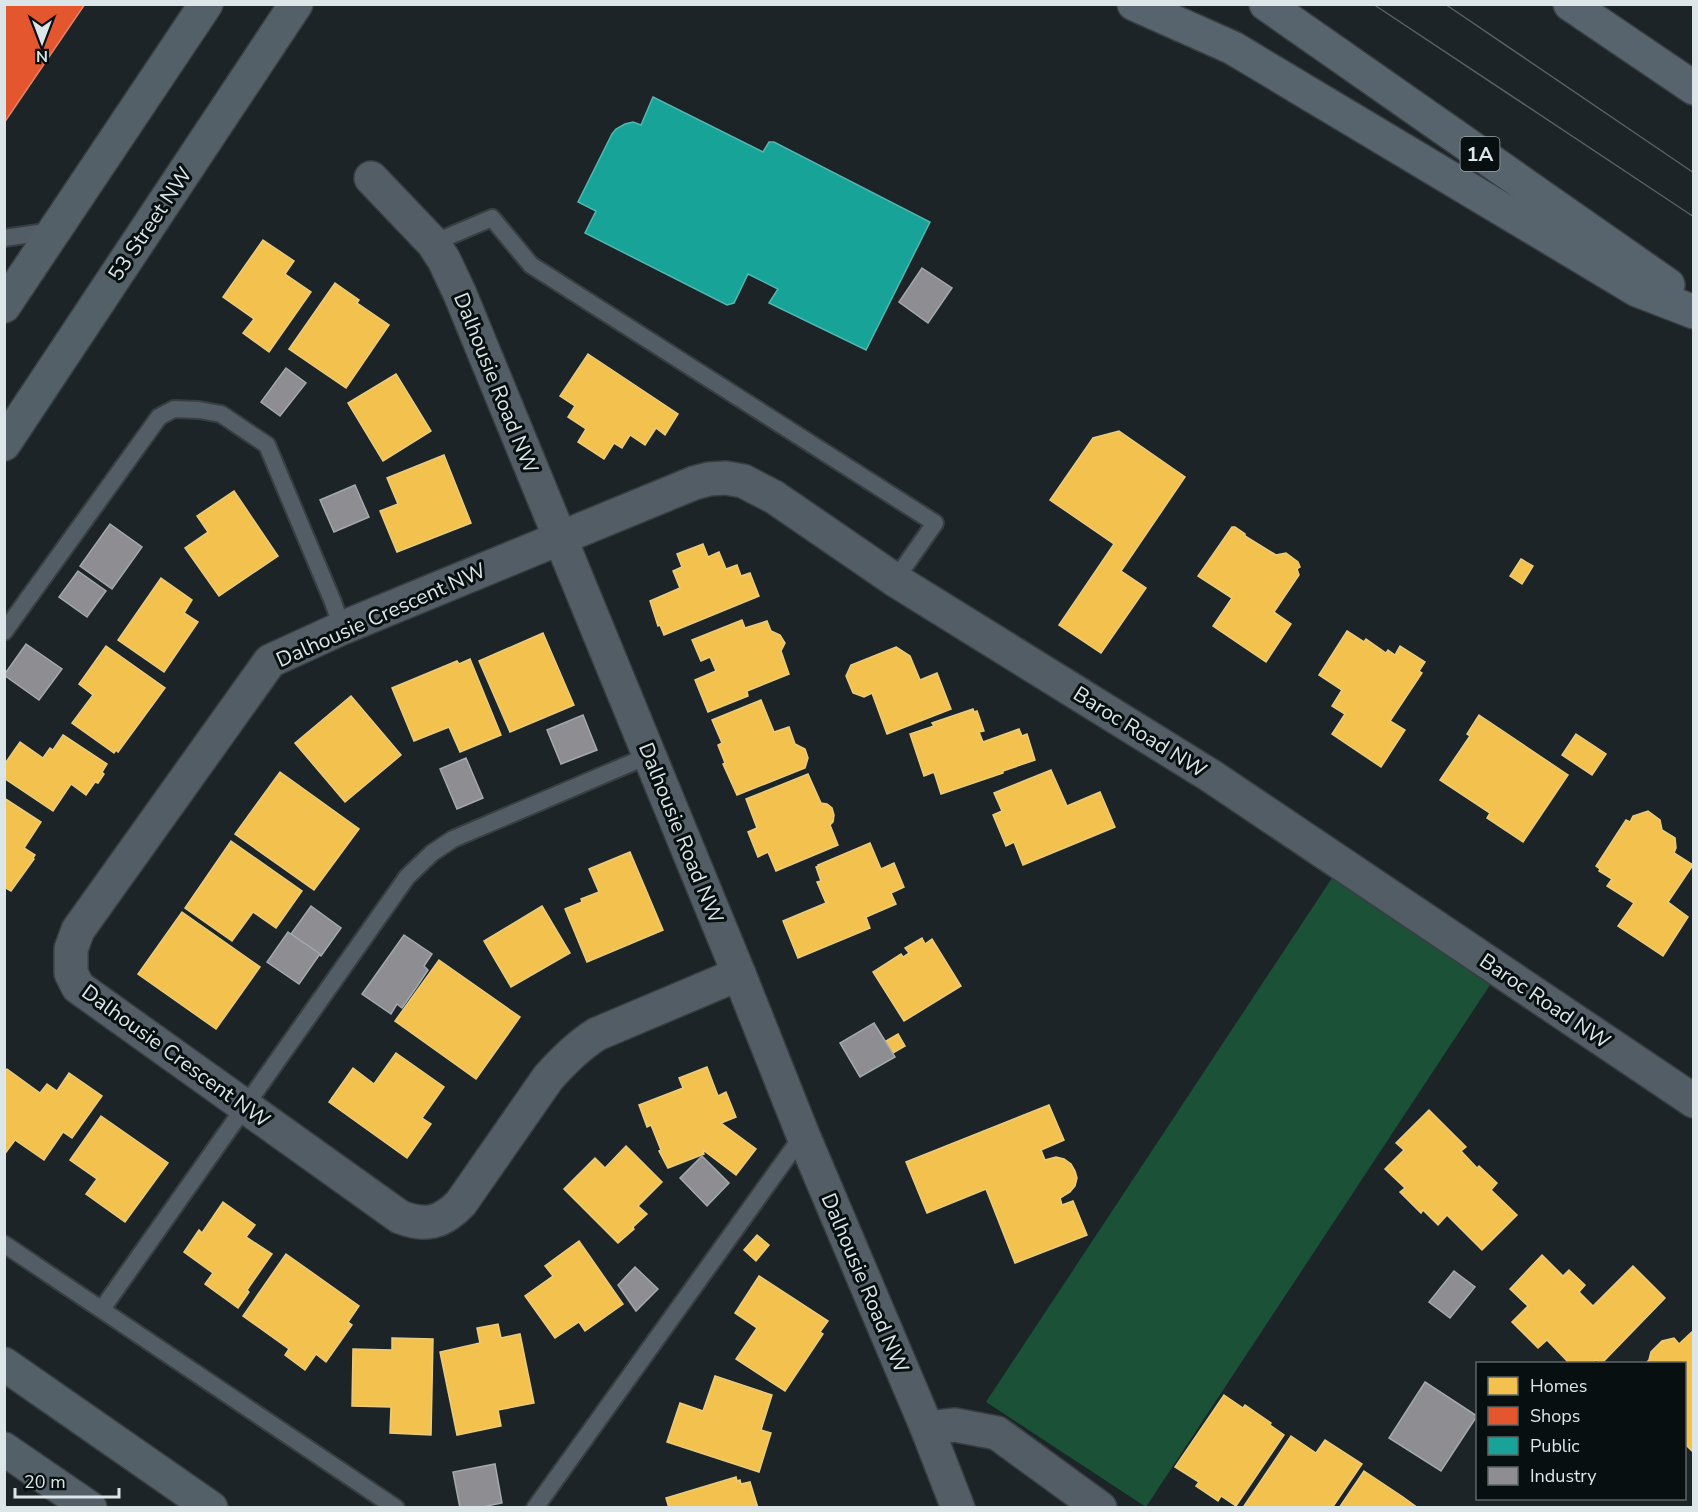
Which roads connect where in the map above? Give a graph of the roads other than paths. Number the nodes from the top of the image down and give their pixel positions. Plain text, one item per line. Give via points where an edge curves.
1 (206, 4) edge
2 (296, 4) edge
3 (1134, 4) edge
4 (1266, 4) edge
5 (1570, 4) edge
6 (1694, 88) edge
7 (372, 178) dead end
8 (56, 231) junction
9 (4, 238) edge
10 (433, 243) junction
11 (1694, 303) edge
12 (4, 306) edge
13 (1694, 312) edge
14 (4, 444) edge
15 (560, 538) junction
16 (895, 580) junction
17 (342, 628) junction
18 (4, 632) edge
19 (650, 755) junction
20 (739, 974) junction
21 (1694, 1101) edge
22 (245, 1106) junction
23 (803, 1135) junction
24 (4, 1244) edge
25 (102, 1309) junction
26 (4, 1364) edge
27 (927, 1428) junction
28 (4, 1449) edge
29 (90, 1508) edge
30 (211, 1508) edge
31 (396, 1508) edge
32 (535, 1508) edge
33 (958, 1508) edge
34 (1100, 1508) edge

1 - 8 main road
2 - 14 main road, 53 Street NW
3 - 13 highway via 1233,48 1638,290
4 - 11 highway, 1A
5 - 6 highway
7 - 10 street, Dalhousie Road NW
8 - 9 lane
8 - 12 main road
10 - 15 street, Dalhousie Road NW via 460,294
10 - 16 lane via 492,218 531,265 935,523
15 - 16 street, Baroc Road NW via 694,483 726,478 743,481 774,497
15 - 17 street, Dalhousie Crescent NW
15 - 19 street, Dalhousie Road NW
16 - 21 street, Baroc Road NW via 1210,776
17 - 18 lane via 267,445 221,414 174,409 159,417
17 - 22 street, Dalhousie Crescent NW via 270,661 78,930 71,949 71,973 78,987
19 - 20 street, Dalhousie Road NW
19 - 22 lane via 453,839 432,853 407,877
20 - 22 street, Dalhousie Crescent NW via 582,1043 548,1078 461,1203 438,1220 423,1223 400,1216
20 - 23 street, Dalhousie Road NW
22 - 25 lane
23 - 27 street, Dalhousie Road NW
23 - 32 lane
24 - 25 lane
25 - 31 lane
26 - 30 main road
27 - 33 street, Dalhousie Road NW
27 - 34 street via 956,1425 997,1433
28 - 29 main road

